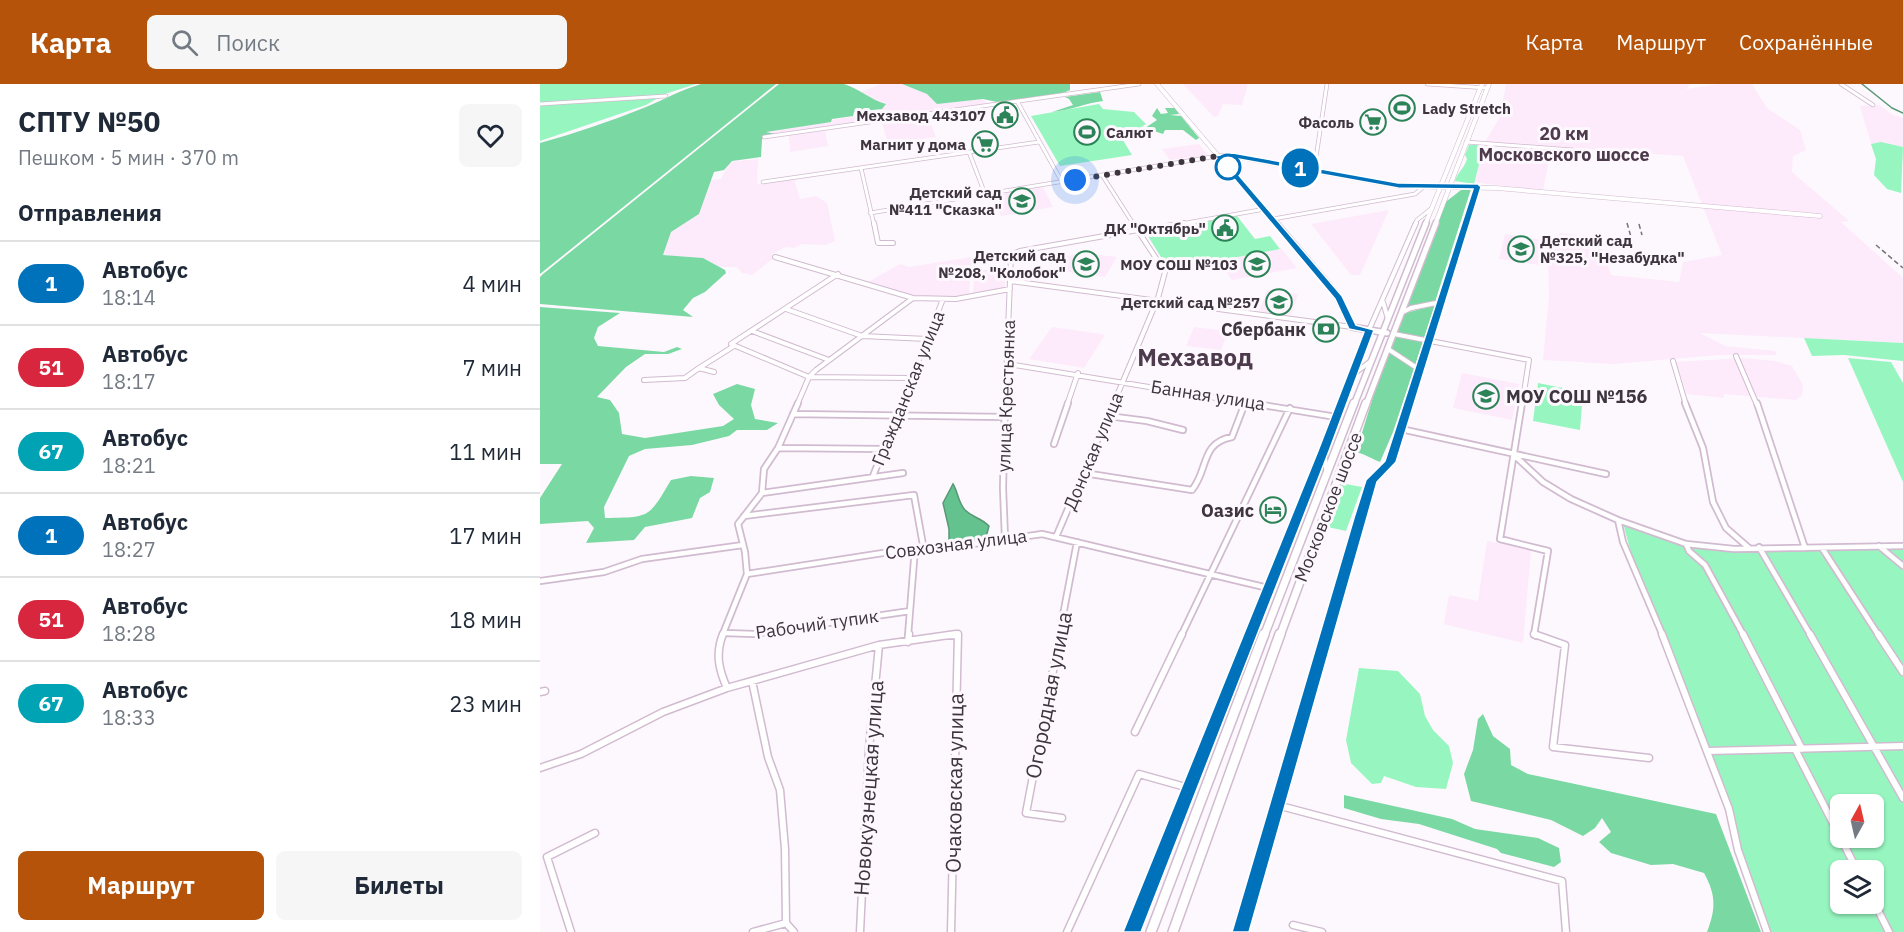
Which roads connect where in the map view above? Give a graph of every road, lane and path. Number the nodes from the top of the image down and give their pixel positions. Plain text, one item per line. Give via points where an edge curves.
1 (1139, 84) edge
2 (1156, 84) edge
3 (1326, 84) edge
4 (1426, 84) edge
5 (1841, 84) edge
6 (1481, 86) edge
7 (1488, 86) edge
8 (666, 96) dead end
9 (1017, 100) junction
10 (540, 104) edge
11 (1873, 105) dead end
12 (764, 137) dead end
13 (1039, 142) junction
14 (1466, 142) junction
15 (1573, 150) dead end
16 (969, 152) junction
17 (1218, 156) junction
18 (861, 168) junction
19 (1314, 171) junction
20 (1102, 175) junction
21 (763, 182) dead end
22 (1062, 182) junction
23 (1423, 187) junction
24 (1441, 187) junction
25 (1449, 187) junction
26 (1478, 187) junction
27 (985, 194) junction
28 (1432, 208) junction
29 (1264, 209) junction
30 (870, 213) junction
31 (1820, 216) dead end
32 (1273, 219) junction
33 (1138, 230) junction
34 (893, 243) dead end
35 (775, 257) dead end
36 (838, 274) junction
37 (1010, 281) junction
38 (1010, 289) junction
39 (913, 298) junction
40 (943, 299) junction
41 (1157, 301) junction
42 (1383, 302) junction
43 (1441, 302) junction
44 (786, 309) junction
45 (1403, 312) junction
46 (1388, 319) junction
47 (1352, 327) junction
48 (1369, 330) junction
49 (752, 331) junction
50 (1383, 332) junction
51 (1394, 334) junction
52 (862, 336) junction
53 (927, 339) junction
54 (1430, 340) junction
55 (733, 345) junction
56 (1388, 349) junction
57 (1736, 356) dead end
58 (828, 360) junction
59 (1371, 361) junction
60 (1673, 361) dead end
61 (1008, 364) junction
62 (699, 368) junction
63 (1420, 370) junction
64 (714, 372) dead end
65 (1078, 374) junction
66 (1353, 375) junction
67 (809, 377) junction
68 (910, 378) junction
69 (644, 380) dead end
70 (1122, 381) junction
71 (1246, 401) junction
72 (1290, 408) junction
73 (794, 414) junction
74 (1108, 416) junction
75 (897, 417) junction
76 (1004, 417) junction
77 (1336, 417) junction
78 (1401, 429) junction
79 (1183, 430) dead end
80 (1054, 444) dead end
81 (778, 448) junction
82 (883, 449) junction
83 (1324, 451) junction
84 (1514, 454) junction
85 (903, 473) dead end
86 (1084, 473) junction
87 (1606, 474) dead end
88 (1328, 475) junction
89 (873, 476) junction
90 (762, 493) junction
91 (744, 516) junction
92 (1618, 520) junction
93 (1056, 537) junction
94 (1005, 538) junction
95 (1077, 542) junction
96 (1686, 544) junction
97 (743, 545) junction
98 (1879, 546) junction
99 (1903, 546) edge
100 (1759, 547) junction
101 (915, 548) junction
102 (1749, 548) junction
103 (1805, 548) junction
104 (1822, 548) junction
105 (931, 550) junction
106 (1295, 559) junction
107 (1307, 561) junction
108 (1903, 567) edge
109 (1290, 571) junction
110 (747, 574) junction
111 (1211, 574) junction
112 (1302, 574) junction
113 (540, 582) edge
114 (1268, 588) junction
115 (910, 611) junction
116 (725, 633) junction
117 (908, 642) junction
118 (879, 645) junction
119 (1903, 672) edge
120 (752, 681) junction
121 (727, 688) junction
122 (1135, 732) dead end
123 (1903, 746) edge
124 (1874, 747) junction
125 (1798, 749) junction
126 (1708, 751) junction
127 (1649, 758) dead end
128 (540, 768) edge
129 (1189, 788) junction
130 (1903, 798) edge
131 (1277, 805) junction
132 (1062, 818) dead end
133 (595, 833) dead end
134 (1852, 860) edge
135 (1880, 914) edge
136 (786, 923) junction
137 (572, 932) edge
138 (753, 932) edge
139 (794, 932) edge
140 (860, 932) edge
141 (951, 932) edge
142 (1067, 932) edge
143 (1132, 932) edge
144 (1151, 932) edge
145 (1173, 932) edge
146 (1241, 932) edge
147 (1296, 932) edge
148 (1322, 932) edge
149 (1566, 932) edge
150 (1767, 932) edge
151 (1889, 932) edge

1 - 9 street
2 - 17 main road
3 - 19 street
4 - 6 street
5 - 11 street
6 - 7 street
6 - 24 main road, Московское шоссе
7 - 14 main road, Московское шоссе
8 - 10 street
9 - 12 street
9 - 13 street
13 - 16 street
13 - 22 street
14 - 15 street
14 - 25 main road, Московское шоссе
16 - 18 street
16 - 27 street
17 - 19 street
17 - 20 street
17 - 29 main road
18 - 21 street
18 - 30 street
19 - 23 street
20 - 22 street
20 - 33 street, Донская улица
22 - 27 street
23 - 24 street
23 - 32 street via 1415,194
24 - 25 street
24 - 28 main road, Московское шоссе
25 - 26 street
25 - 45 main road, Московское шоссе
26 - 31 street
26 - 43 street
27 - 30 street
28 - 42 street via 1417,219
28 - 46 main road, Московское шоссе
29 - 32 main road
29 - 33 street
30 - 34 street via 878,243
32 - 47 main road via 1339,298
33 - 37 street, улица Крестьянка via 1020,251 1011,255
33 - 41 street, Донская улица via 1165,272
35 - 36 street
36 - 39 street
36 - 44 street
37 - 38 street, улица Крестьянка
37 - 41 street
38 - 40 street
38 - 61 street, улица Крестьянка
39 - 40 street
39 - 52 street
40 - 53 street, Гражданская улица
41 - 47 street
41 - 70 street, Донская улица
42 - 46 street
42 - 48 street
43 - 45 street
43 - 54 street
44 - 49 street
44 - 52 street
45 - 51 main road, Московское шоссе
46 - 50 main road, Московское шоссе
47 - 48 main road
48 - 50 main road
48 - 66 street
49 - 55 street
49 - 58 street
50 - 51 main road
50 - 59 main road, Московское шоссе
51 - 54 street
51 - 56 main road, Московское шоссе
52 - 53 street
52 - 58 street
53 - 68 street, Гражданская улица
54 - 63 street
54 - 84 street via 1529,360
55 - 62 street
55 - 67 street
56 - 63 street
56 - 107 main road, Московское шоссе
57 - 103 street via 1763,418
58 - 67 street
59 - 66 street
59 - 88 main road, Московское шоссе
60 - 102 street via 1702,448 1713,502 1726,528
61 - 65 street, Банная улица
61 - 76 street, улица Крестьянка
62 - 64 street
62 - 69 street via 685,378
63 - 78 street
65 - 70 street, Банная улица
65 - 80 street
66 - 77 street
67 - 68 street
67 - 73 street
68 - 75 street, Гражданская улица
70 - 71 street, Банная улица
70 - 74 street, Донская улица
71 - 72 street, Банная улица
71 - 86 street via 1232,436 1219,437 1213,443 1198,484 1191,490
72 - 77 street, Банная улица
72 - 111 street
73 - 75 street
73 - 81 street
74 - 79 street
74 - 86 street, Донская улица
75 - 76 street
75 - 82 street, Гражданская улица
76 - 94 street, улица Крестьянка
77 - 83 street
78 - 84 street
78 - 131 street via 1390,462 1372,480
81 - 82 street
81 - 90 street via 764,469
82 - 89 street, Гражданская улица
83 - 88 street
83 - 114 street
84 - 87 street
84 - 92 street via 1543,482
84 - 127 street via 1500,539 1548,551 1534,634 1564,645 1553,747
85 - 89 street
86 - 93 street, Донская улица
88 - 106 main road, Московское шоссе
89 - 90 street
90 - 91 street
91 - 97 street via 738,524
91 - 105 street via 914,495 922,545
92 - 96 street
92 - 126 street via 1623,542
93 - 94 street, Совхозная улица via 1030,534
93 - 95 street, Совхозная улица
94 - 105 street, Совхозная улица
95 - 111 street, Совхозная улица
95 - 132 street, Огородная улица via 1026,813
96 - 102 street
96 - 125 street via 1705,565 1772,687
97 - 110 street
97 - 113 street via 642,559 604,572
98 - 99 street
98 - 104 street
98 - 108 street
100 - 102 street
100 - 103 street
100 - 124 street
101 - 105 street, Совхозная улица
101 - 110 street, Совхозная улица
101 - 115 street
103 - 104 street
104 - 119 street
106 - 107 main road via 1300,563
106 - 109 main road, Московское шоссе
107 - 112 main road, Московское шоссе
109 - 112 main road via 1298,569
109 - 144 main road, Московское шоссе
110 - 116 street
111 - 114 street, Совхозная улица
111 - 122 street
112 - 145 main road, Московское шоссе
114 - 129 street
115 - 116 street, Рабочий тупик via 754,634
115 - 117 street
116 - 121 street via 719,643 718,668
117 - 118 street
117 - 141 street, Очаковская улица via 958,634
118 - 120 street
118 - 140 street, Новокузнецкая улица via 869,749
120 - 121 street
120 - 136 street via 768,757 780,790
121 - 128 street via 663,712 581,753
123 - 124 street
124 - 125 street
124 - 130 street
125 - 126 street
125 - 134 street
126 - 150 street
129 - 142 street via 1139,774
129 - 143 street
131 - 146 street
131 - 149 street via 1562,881
133 - 137 street via 547,857
135 - 151 street
136 - 138 street
136 - 139 street
147 - 148 street via 1293,925

